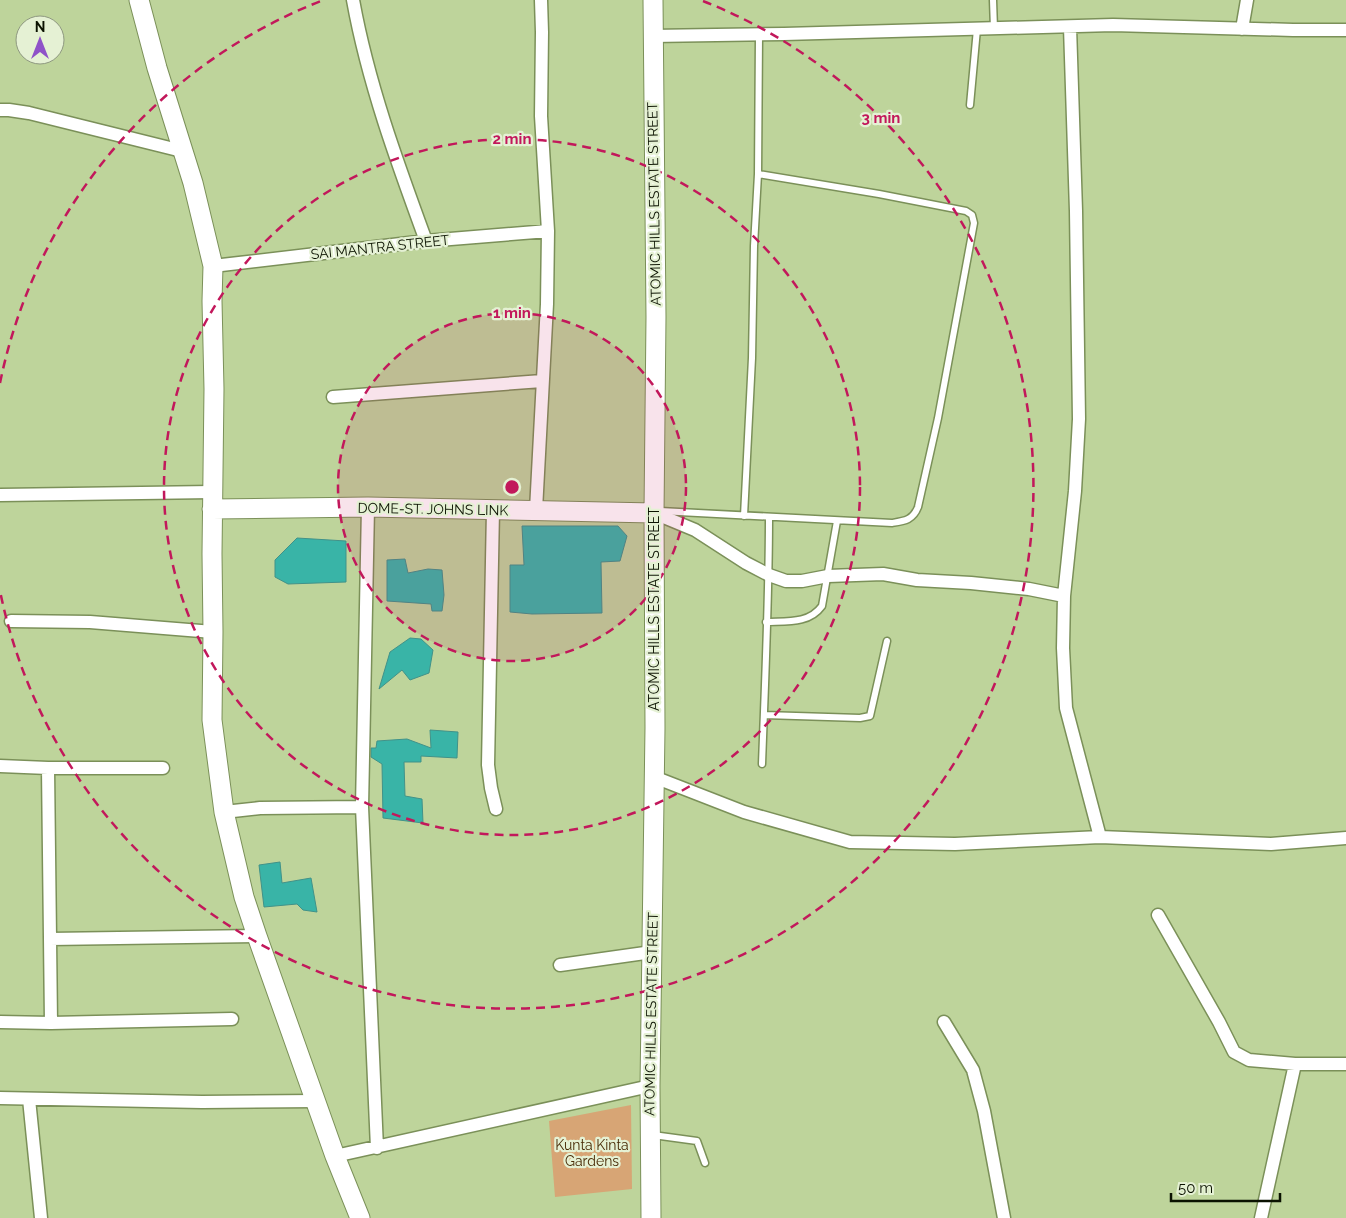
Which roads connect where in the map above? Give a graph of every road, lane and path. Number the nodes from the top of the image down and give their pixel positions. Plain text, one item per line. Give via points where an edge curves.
1 (139, 0) edge
2 (353, 0) edge
3 (541, 0) edge
4 (653, 0) edge
5 (993, 0) edge
6 (1247, 0) edge
7 (1070, 27) junction
8 (994, 28) junction
9 (977, 29) junction
10 (1242, 29) junction
11 (1346, 30) edge
12 (759, 35) junction
13 (652, 36) junction
14 (970, 106) dead end
15 (0, 110) edge
16 (182, 151) junction
17 (758, 174) junction
18 (548, 231) junction
19 (426, 241) junction
20 (213, 266) junction
21 (542, 381) junction
22 (333, 396) dead end
23 (0, 495) edge
24 (212, 501) junction
25 (368, 507) junction
26 (493, 510) junction
27 (536, 510) junction
28 (654, 512) junction
29 (744, 516) junction
30 (769, 518) junction
31 (837, 521) junction
32 (769, 575) junction
33 (828, 576) junction
34 (1064, 596) junction
35 (11, 621) dead end
36 (766, 622) junction
37 (213, 632) junction
38 (887, 640) dead end
39 (764, 716) junction
40 (762, 764) dead end
41 (0, 766) edge
42 (48, 768) junction
43 (163, 768) dead end
44 (654, 777) junction
45 (362, 807) junction
46 (496, 810) dead end
47 (224, 812) junction
48 (1100, 837) junction
49 (1346, 838) edge
50 (1158, 916) dead end
51 (257, 936) junction
52 (50, 939) junction
53 (652, 952) junction
54 (560, 965) dead end
55 (232, 1019) dead end
56 (0, 1022) edge
57 (944, 1022) dead end
58 (50, 1023) junction
59 (1295, 1064) junction
60 (1346, 1064) edge
61 (650, 1086) junction
62 (0, 1098) edge
63 (29, 1099) junction
64 (316, 1100) junction
65 (650, 1134) junction
66 (377, 1148) junction
67 (335, 1156) junction
68 (705, 1163) dead end
69 (41, 1218) edge
70 (360, 1218) edge
71 (651, 1218) edge
72 (1004, 1218) edge
73 (1261, 1218) edge

1 - 16 main road
2 - 19 street via 382,116
3 - 18 street via 541,116
4 - 13 main road, ATOMIC HILLS ESTATE STREET
5 - 8 lane
6 - 10 street
7 - 8 street
7 - 10 street
7 - 34 street via 1079,419
8 - 9 street
9 - 12 street
9 - 14 lane
10 - 11 street
12 - 13 street
12 - 17 lane
13 - 28 main road, ATOMIC HILLS ESTATE STREET via 656,317
15 - 16 street via 29,113
16 - 20 main road
17 - 29 lane
17 - 31 lane via 966,211 973,218 938,418 915,515 910,520 892,524
18 - 19 street, SAI MANTRA STREET
18 - 21 street
19 - 20 street, SAI MANTRA STREET
20 - 24 main road
21 - 22 street
21 - 27 street
23 - 24 street
24 - 25 main road, DOME-ST. JOHNS LINK
24 - 37 main road
25 - 26 main road, DOME-ST. JOHNS LINK
25 - 45 street
26 - 27 main road, DOME-ST. JOHNS LINK
26 - 46 street via 488,764
27 - 28 main road, DOME-ST. JOHNS LINK
28 - 29 lane
28 - 32 street via 695,530
28 - 44 main road, ATOMIC HILLS ESTATE STREET
29 - 30 lane
30 - 31 lane
30 - 32 lane
31 - 33 lane
32 - 33 street via 786,581
32 - 36 lane
33 - 34 street via 883,574 1029,589
33 - 36 lane via 822,606 814,615 803,620
34 - 48 street via 1066,708
35 - 37 street via 90,622
36 - 39 lane
37 - 47 main road via 212,720
38 - 39 lane via 870,716
39 - 40 lane
41 - 42 street
42 - 43 street
42 - 52 street
44 - 48 street via 744,812 850,842 955,844
44 - 53 main road, ATOMIC HILLS ESTATE STREET
45 - 47 street via 260,808
45 - 66 street
47 - 51 main road via 244,897
48 - 49 street via 1271,844
50 - 59 street via 1234,1052 1249,1060
51 - 52 street
51 - 64 main road
52 - 58 street
53 - 54 street
53 - 61 main road, ATOMIC HILLS ESTATE STREET
55 - 58 street
56 - 58 street
57 - 72 street via 973,1070
59 - 60 street
59 - 73 street
61 - 65 main road, ATOMIC HILLS ESTATE STREET
61 - 66 street
62 - 63 street
63 - 64 street
63 - 69 street
64 - 67 main road
65 - 68 lane via 697,1141
65 - 71 main road, ATOMIC HILLS ESTATE STREET
66 - 67 street
67 - 70 main road

